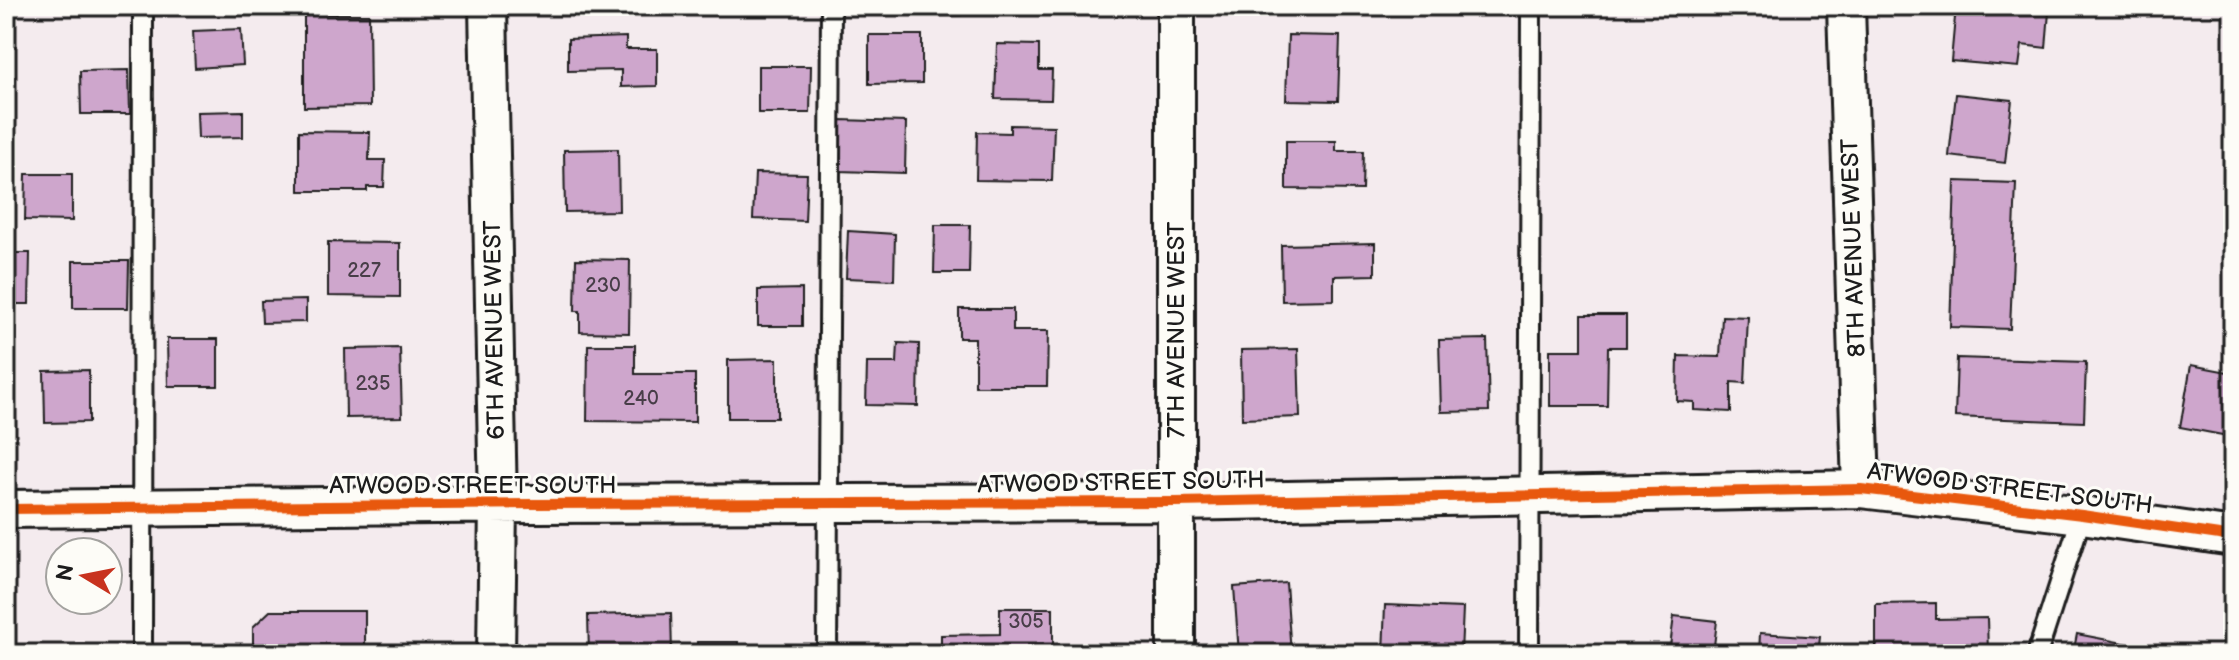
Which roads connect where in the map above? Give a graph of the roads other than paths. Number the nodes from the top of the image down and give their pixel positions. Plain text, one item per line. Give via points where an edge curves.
1 (143, 6) edge
2 (488, 6) edge
3 (831, 6) edge
4 (1176, 6) edge
5 (1531, 6) edge
6 (1846, 6) edge
7 (1861, 489) junction
8 (1529, 496) junction
9 (1176, 502) junction
10 (498, 504) junction
11 (826, 504) junction
12 (143, 508) junction
13 (6, 509) edge
14 (2082, 515) junction
15 (2233, 537) edge
16 (142, 654) edge
17 (496, 654) edge
18 (827, 654) edge
19 (1176, 654) edge
20 (1529, 654) edge
21 (2037, 654) edge

1 - 12 lane
2 - 10 street, 6TH AVENUE WEST
3 - 11 lane
4 - 9 street, 7TH AVENUE WEST
5 - 8 lane
6 - 7 street, 8TH AVENUE WEST
7 - 8 street, ATWOOD STREET SOUTH
7 - 14 street, ATWOOD STREET SOUTH
8 - 9 street, ATWOOD STREET SOUTH
8 - 20 lane
9 - 11 street, ATWOOD STREET SOUTH
9 - 19 street, 7TH AVENUE WEST
10 - 11 street, ATWOOD STREET SOUTH
10 - 12 street, ATWOOD STREET SOUTH
10 - 17 street, 6TH AVENUE WEST
11 - 18 lane
12 - 13 street, ATWOOD STREET SOUTH
12 - 16 lane
14 - 15 street, ATWOOD STREET SOUTH
14 - 21 lane

